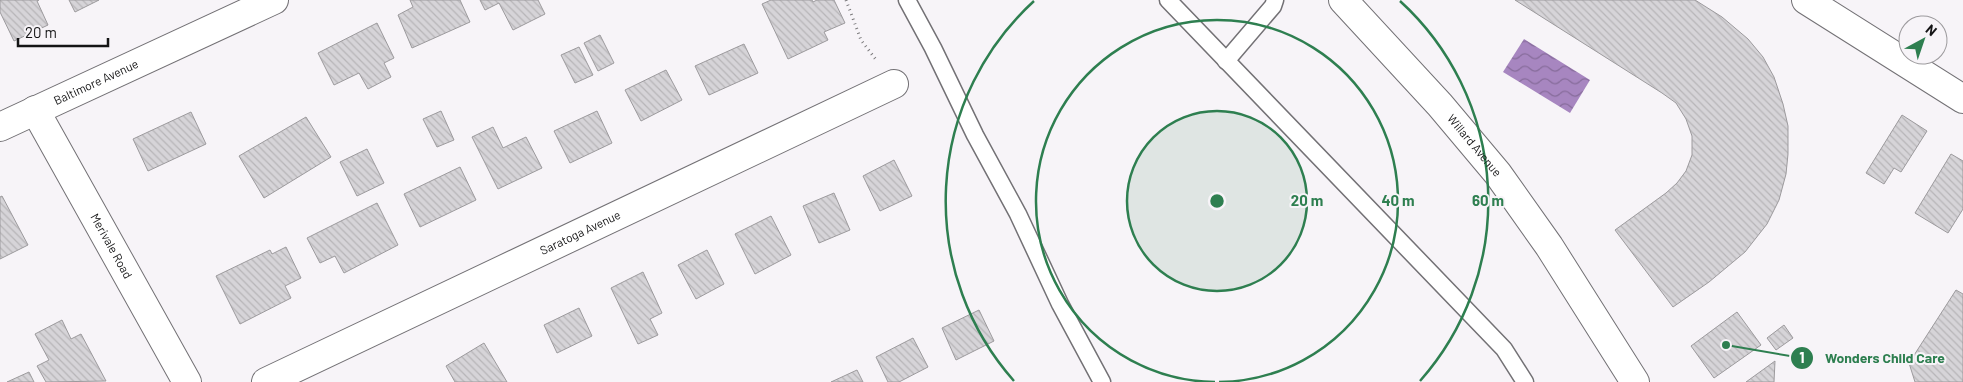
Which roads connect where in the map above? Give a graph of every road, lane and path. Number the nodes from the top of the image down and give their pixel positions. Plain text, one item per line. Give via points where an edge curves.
1 (274, 0) edge
2 (846, 0) edge
3 (907, 0) edge
4 (1168, 0) edge
5 (1275, 0) edge
6 (1343, 0) edge
7 (1806, 0) edge
8 (1226, 61) junction
9 (894, 84) joint
10 (1963, 99) edge
11 (35, 110) junction
12 (0, 127) edge
13 (187, 382) edge
14 (266, 382) edge
15 (1102, 382) edge
16 (1525, 382) edge
17 (1635, 382) edge

1 - 11 street, Baltimore Avenue
2 - 9 path via 861,40
3 - 15 lane
4 - 8 lane
5 - 8 lane
6 - 17 street, Willard Avenue via 1422,84 1498,174 1549,246
7 - 10 street
8 - 16 lane via 1504,350
9 - 14 street, Saratoga Avenue
11 - 12 street, Baltimore Avenue
11 - 13 street, Merivale Road

